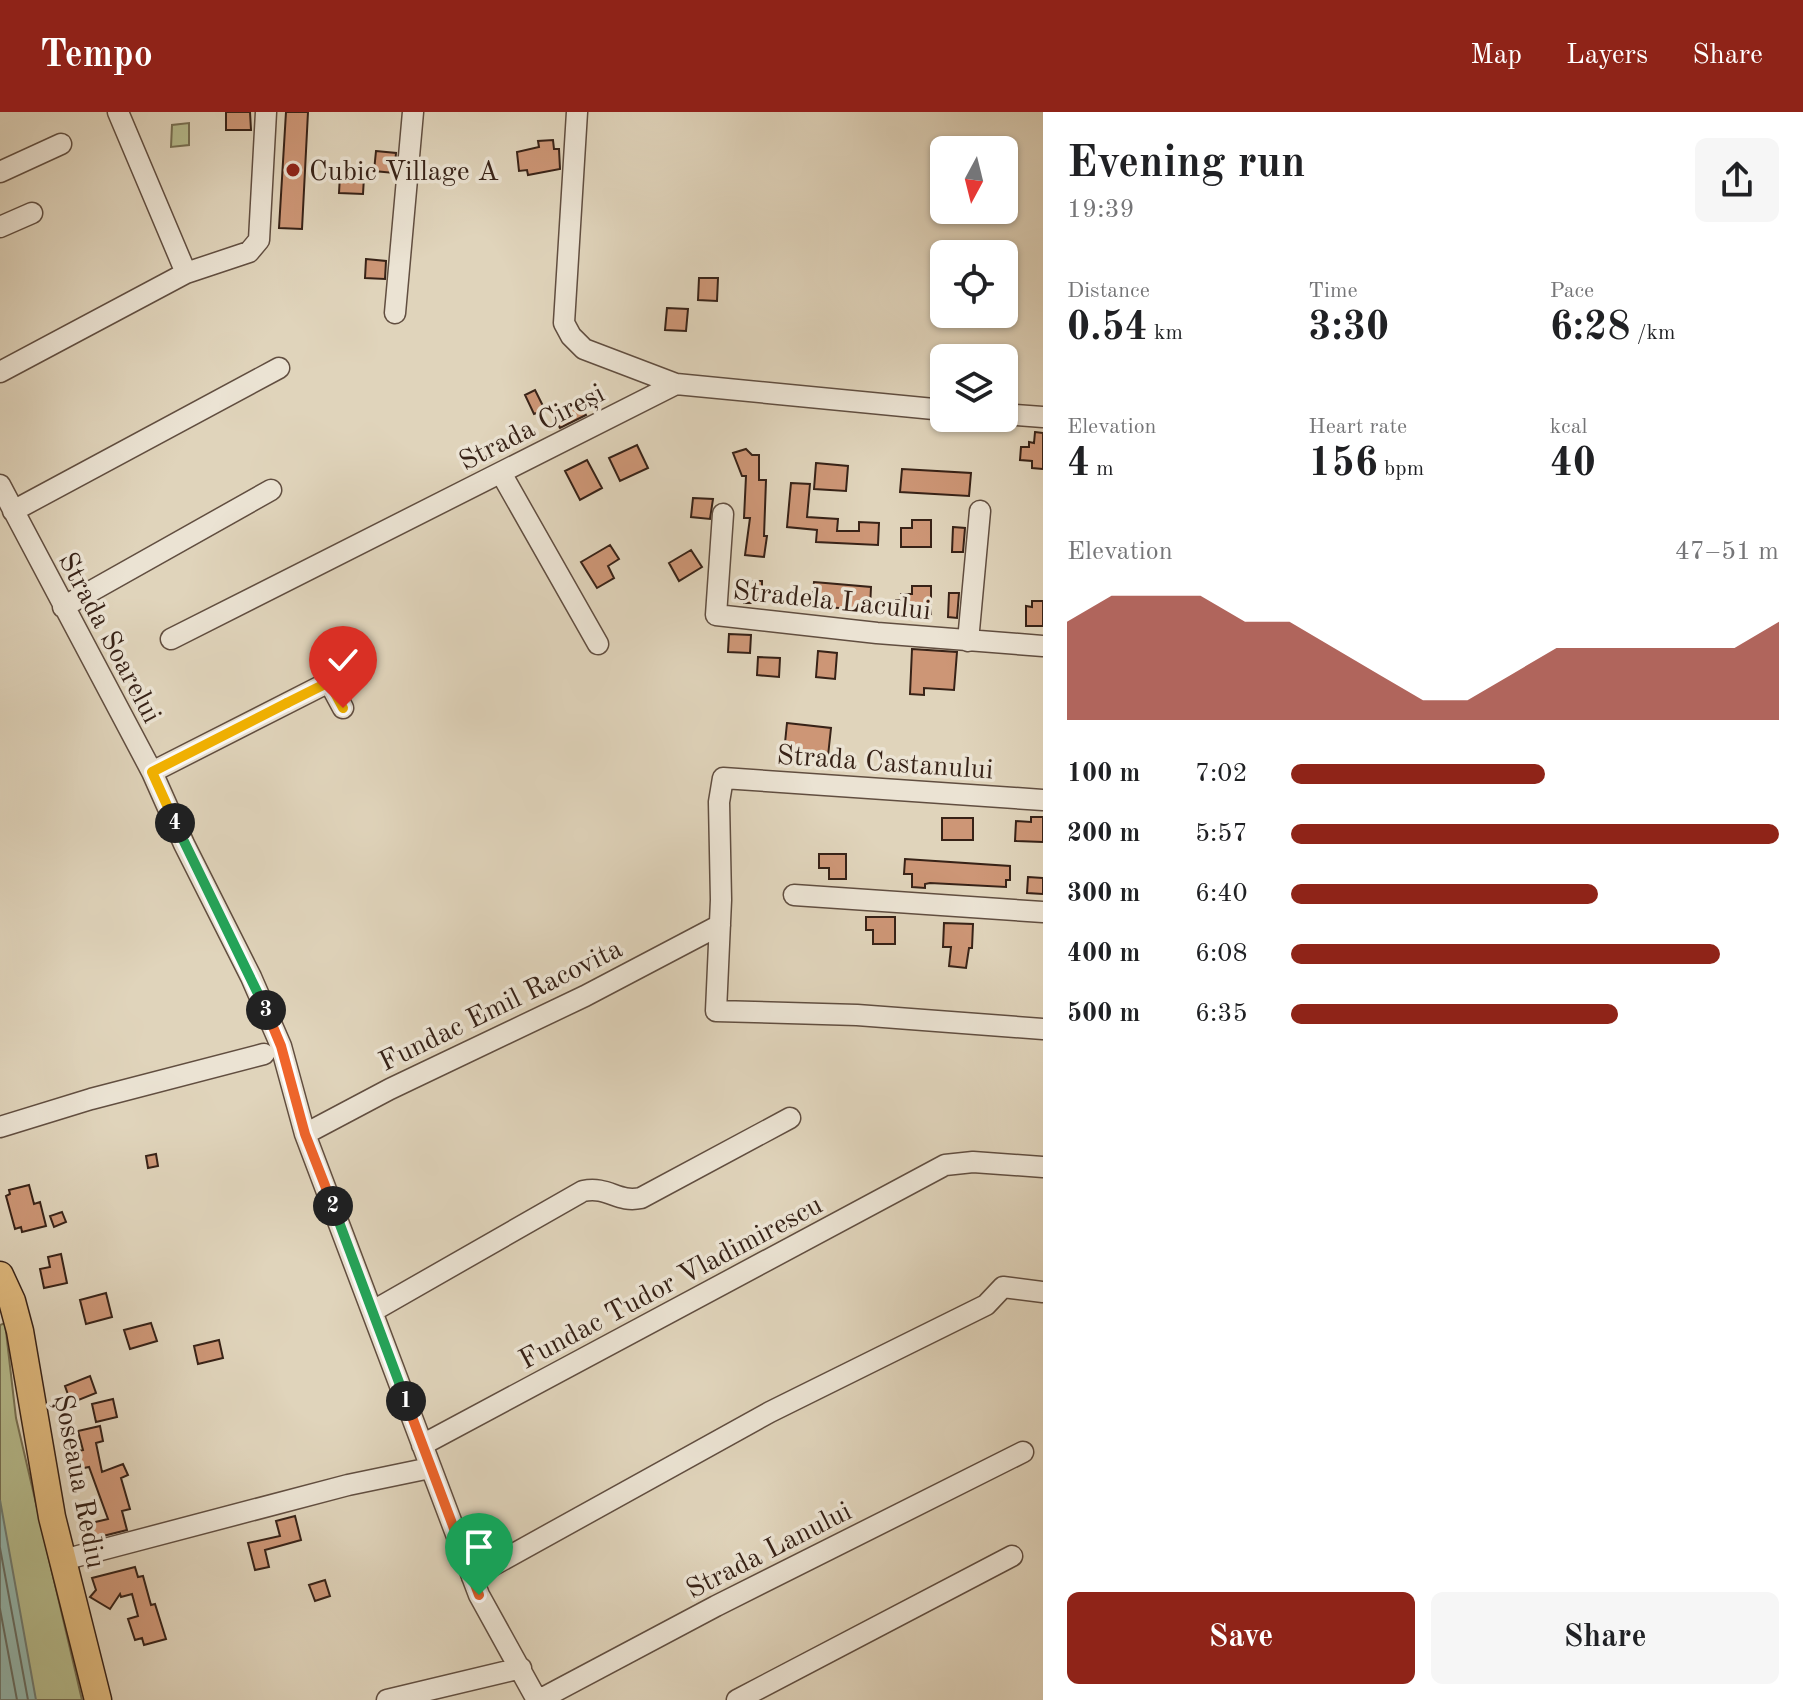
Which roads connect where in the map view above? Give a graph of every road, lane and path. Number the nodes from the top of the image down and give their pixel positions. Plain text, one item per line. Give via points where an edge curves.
1 (118, 112) edge
2 (266, 112) edge
3 (413, 112) edge
4 (577, 112) edge
5 (61, 144) dead end
6 (0, 172) edge
7 (32, 213) dead end
8 (0, 227) edge
9 (186, 273) junction
10 (395, 313) dead end
11 (279, 368) dead end
12 (0, 372) edge
13 (676, 384) junction
14 (930, 409) edge
15 (1018, 415) edge
16 (1043, 417) edge
17 (501, 473) junction
18 (0, 485) edge
19 (271, 490) dead end
20 (13, 511) junction
21 (980, 511) dead end
22 (723, 514) dead end
23 (63, 607) junction
24 (171, 639) dead end
25 (968, 641) junction
26 (598, 644) dead end
27 (1043, 646) edge
28 (343, 708) dead end
29 (152, 772) junction
30 (1043, 800) edge
31 (794, 895) dead end
32 (1043, 912) edge
33 (720, 925) junction
34 (1043, 1029) edge
35 (264, 1054) dead end
36 (790, 1118) dead end
37 (0, 1127) edge
38 (305, 1134) junction
39 (1043, 1167) edge
40 (0, 1275) edge
41 (1043, 1292) edge
42 (373, 1311) junction
43 (422, 1445) junction
44 (1023, 1452) dead end
45 (430, 1468) junction
46 (1012, 1556) dead end
47 (63, 1560) junction
48 (472, 1577) junction
49 (521, 1668) junction
50 (98, 1700) edge
51 (387, 1700) edge
52 (538, 1700) edge
53 (737, 1700) edge

1 - 9 street
2 - 9 street via 259,240 249,252
3 - 10 street
4 - 13 street via 564,323 584,349
5 - 6 street
7 - 8 street
9 - 12 street
11 - 20 street
13 - 14 street
13 - 17 street, Strada Cireși
15 - 16 street
17 - 24 street, Strada Cireși
17 - 26 street
18 - 20 street, Strada Soarelui
19 - 23 street
20 - 23 street, Strada Soarelui
21 - 25 street
22 - 25 street, Stradela Lacului via 716,615
23 - 29 street, Strada Soarelui
25 - 27 street, Stradela Lacului
28 - 29 street via 329,682
29 - 38 street, Strada Soarelui via 281,1046
30 - 33 street, Strada Castanului via 723,778
31 - 32 street
33 - 34 street via 716,1011
33 - 38 street, Fundac Emil Racovita
35 - 37 street
36 - 42 street via 641,1198 629,1200 598,1188 583,1191
38 - 42 street, Strada Soarelui
39 - 43 street, Fundac Tudor Vladimirescu via 945,1165
40 - 47 main road, Șoseaua Rediu via 20,1331
41 - 48 street via 1003,1287 986,1305 770,1412
42 - 43 street, Strada Soarelui
43 - 45 street, Strada Soarelui
44 - 52 street, Strada Lanului
45 - 47 street
45 - 48 street, Strada Soarelui
46 - 53 street
47 - 50 main road, Șoseaua Rediu
48 - 49 street, Strada Soarelui
49 - 51 street
49 - 52 street, Strada Soarelui

